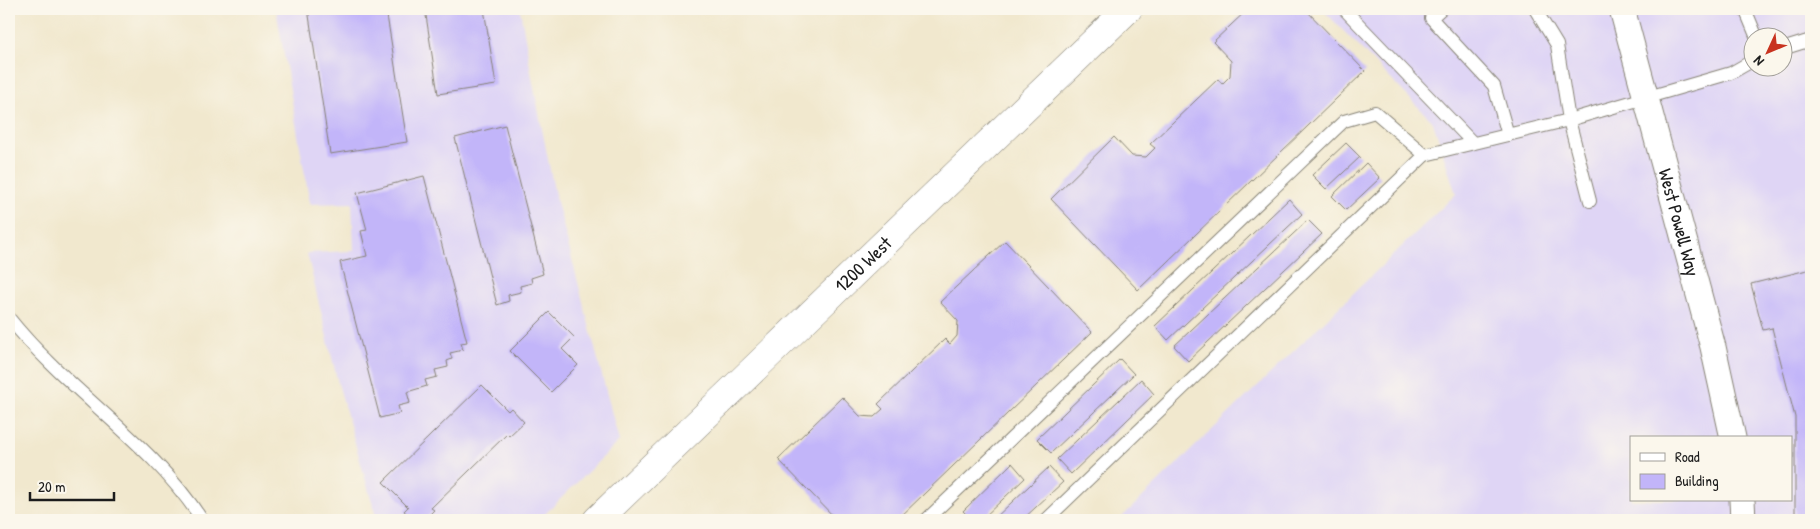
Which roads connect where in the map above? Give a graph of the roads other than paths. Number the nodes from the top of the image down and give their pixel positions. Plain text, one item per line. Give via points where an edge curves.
1 (1128, 9) edge
2 (1344, 9) edge
3 (1441, 9) edge
4 (1535, 9) edge
5 (1622, 9) edge
6 (1745, 9) edge
7 (1753, 28) edge
8 (1811, 40) edge
9 (1792, 46) edge
10 (1742, 66) edge
11 (1644, 98) junction
12 (1569, 120) junction
13 (1508, 135) junction
14 (1473, 143) junction
15 (1425, 155) junction
16 (1590, 201) dead end
17 (9, 318) edge
18 (1733, 436) edge
19 (1742, 502) edge
20 (609, 515) edge
21 (202, 520) edge
22 (926, 520) edge
23 (1046, 520) edge
24 (1743, 520) edge

1 - 20 main road, 1200 West
2 - 14 lane
3 - 13 lane via 1431,18 1494,86
4 - 12 lane via 1557,45
5 - 11 street, West Powell Way
6 - 7 lane
8 - 9 lane
10 - 11 lane via 1730,73
11 - 12 lane
11 - 18 street, West Powell Way via 1718,364
12 - 13 lane
12 - 16 lane
13 - 14 lane
14 - 15 lane
15 - 22 lane via 1375,112 1344,121
15 - 23 lane
17 - 21 lane via 46,361 159,467
19 - 24 street

